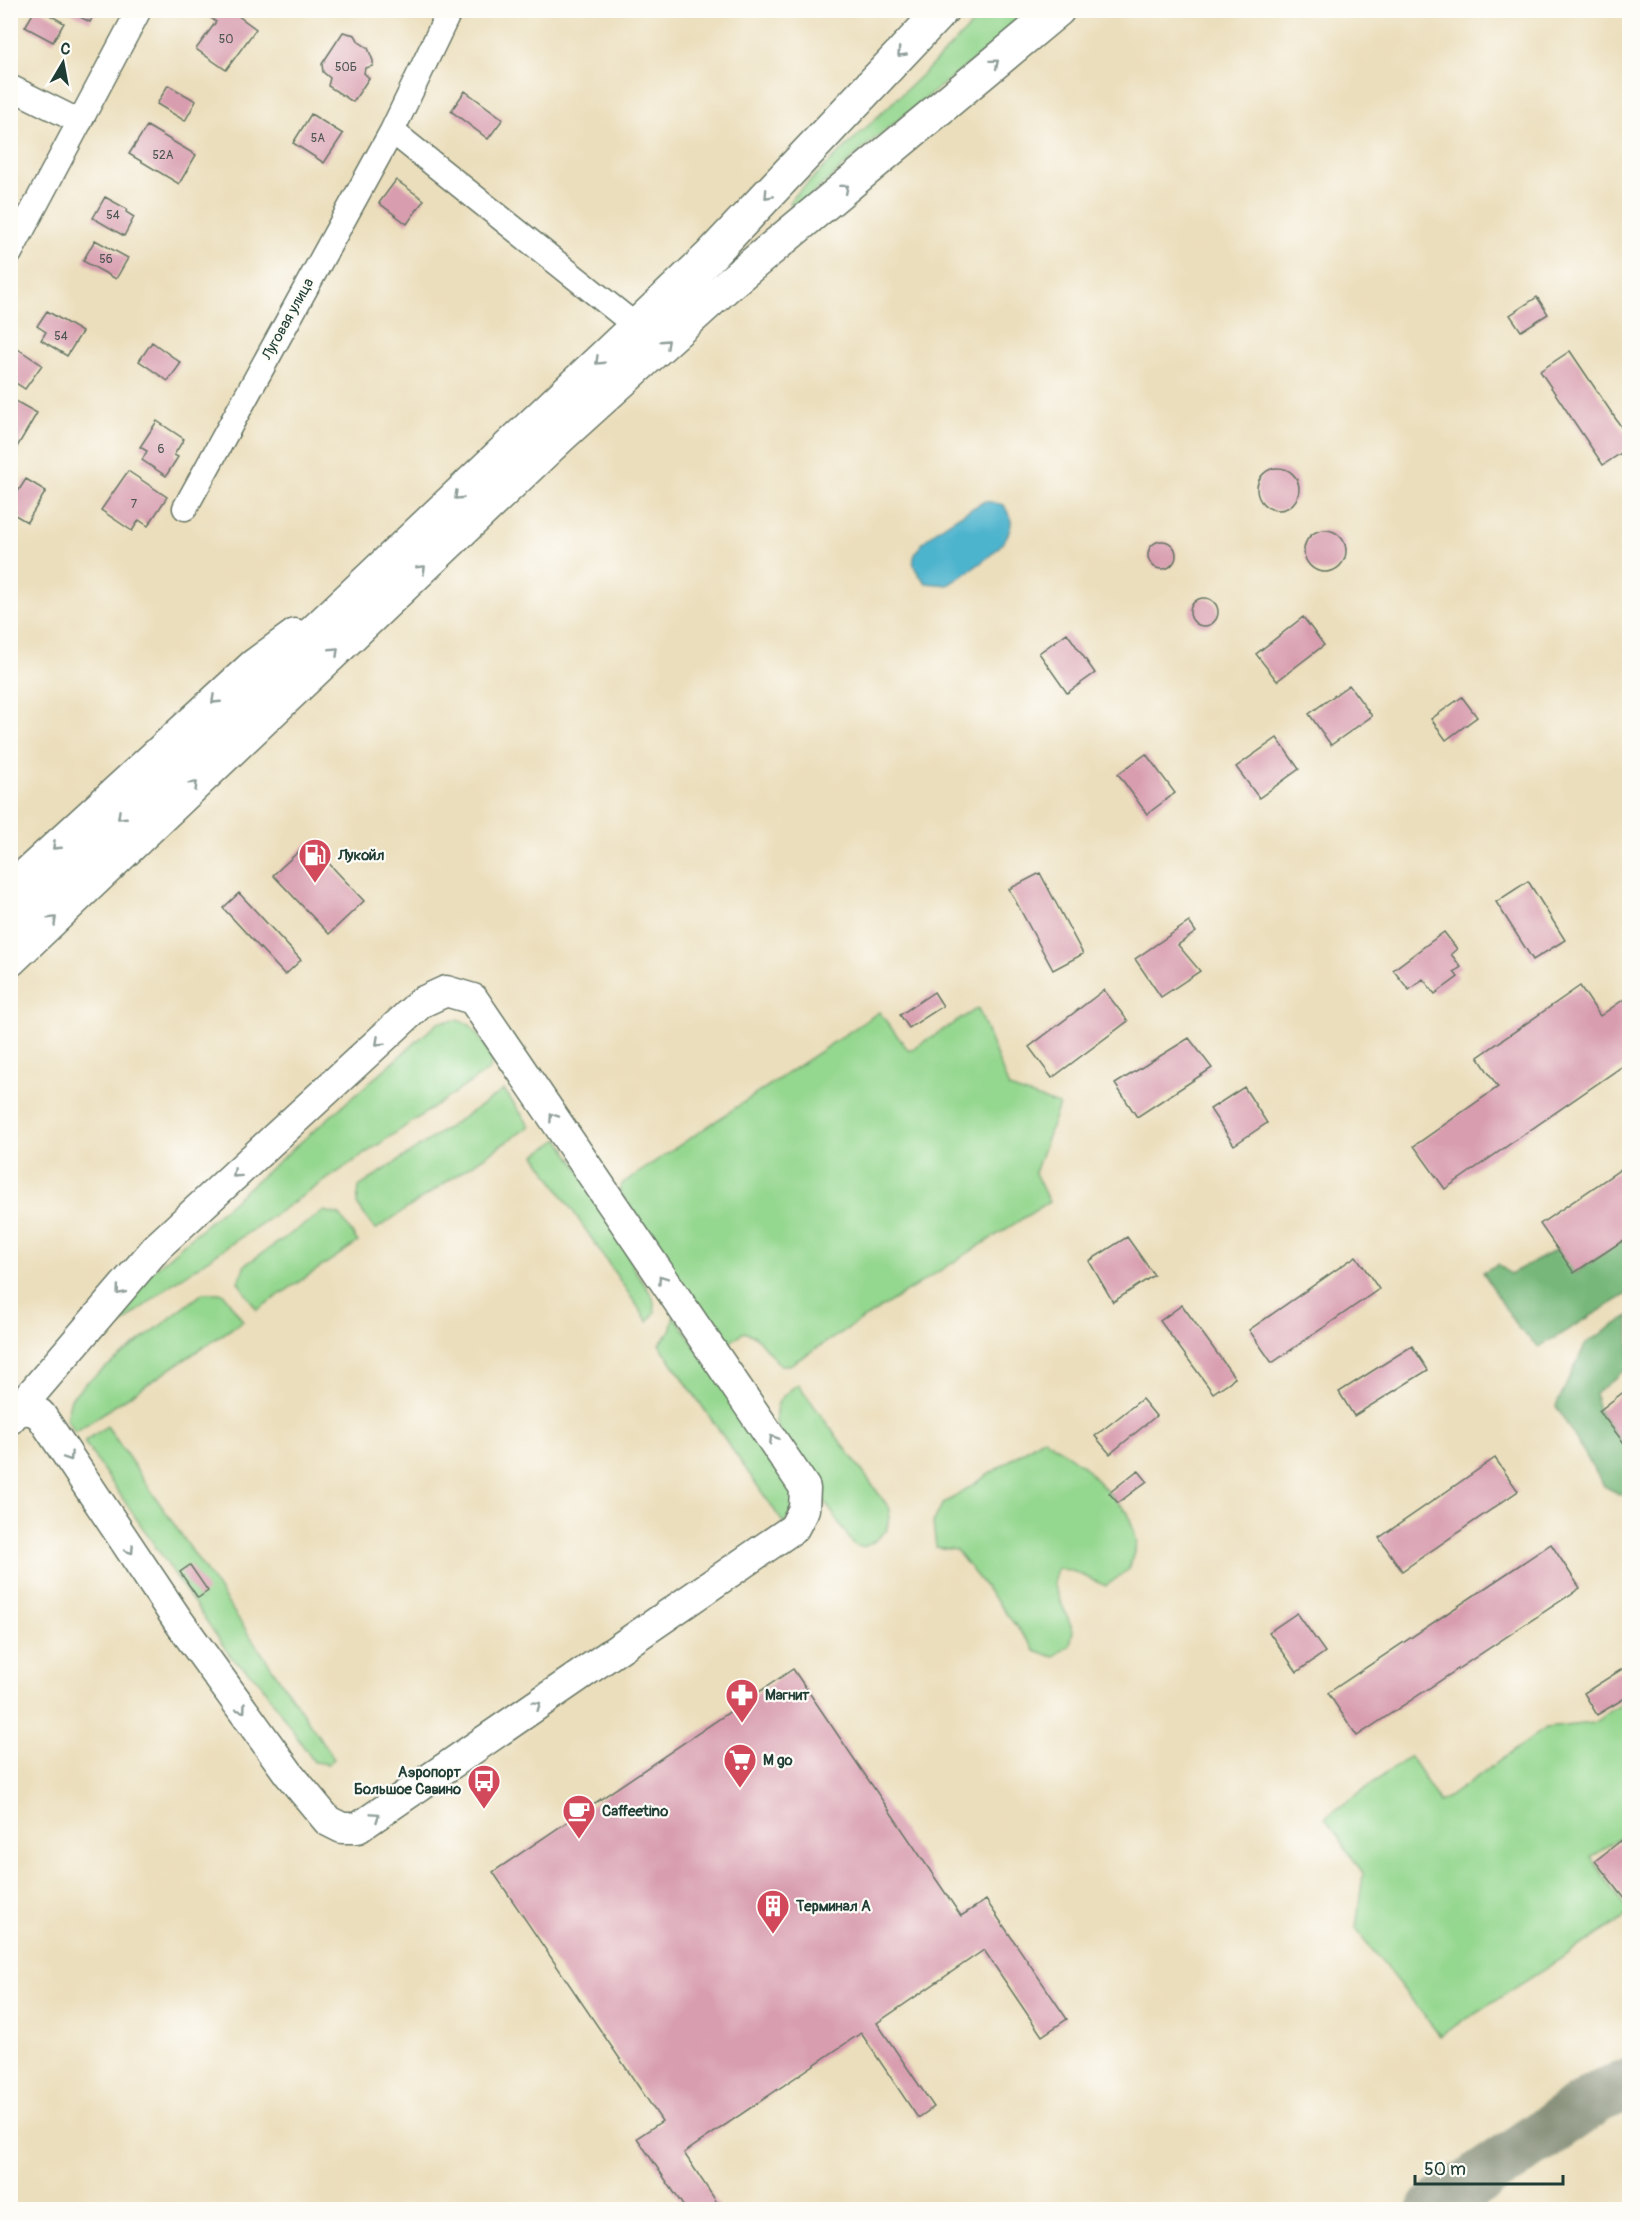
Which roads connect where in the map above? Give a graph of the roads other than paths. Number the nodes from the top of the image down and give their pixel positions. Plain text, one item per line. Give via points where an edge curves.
1 (139, 10) edge
2 (450, 10) edge
3 (942, 10) edge
4 (1058, 10) edge
5 (10, 87) edge
6 (80, 122) junction
7 (392, 131) junction
8 (10, 253) edge
9 (636, 326) junction
10 (184, 508) dead end
11 (377, 574) junction
12 (10, 888) edge
13 (10, 920) edge
14 (10, 960) edge
15 (15, 1415) edge

1 - 6 street
2 - 7 street, Луговая улица
3 -> 9 main road via 709,257
14 -> 4 main road via 559,438 730,283
5 - 6 street
6 - 8 street
7 - 9 street
7 - 10 street, Луговая улица
9 -> 11 main road
11 -> 12 street via 254,664
11 -> 13 main road
15 -> 15 street via 28,1409 40,1414 177,1619 282,1765 328,1821 342,1828 358,1828 599,1663 794,1528 804,1509 805,1488 473,999 446,991 422,1002 158,1246

